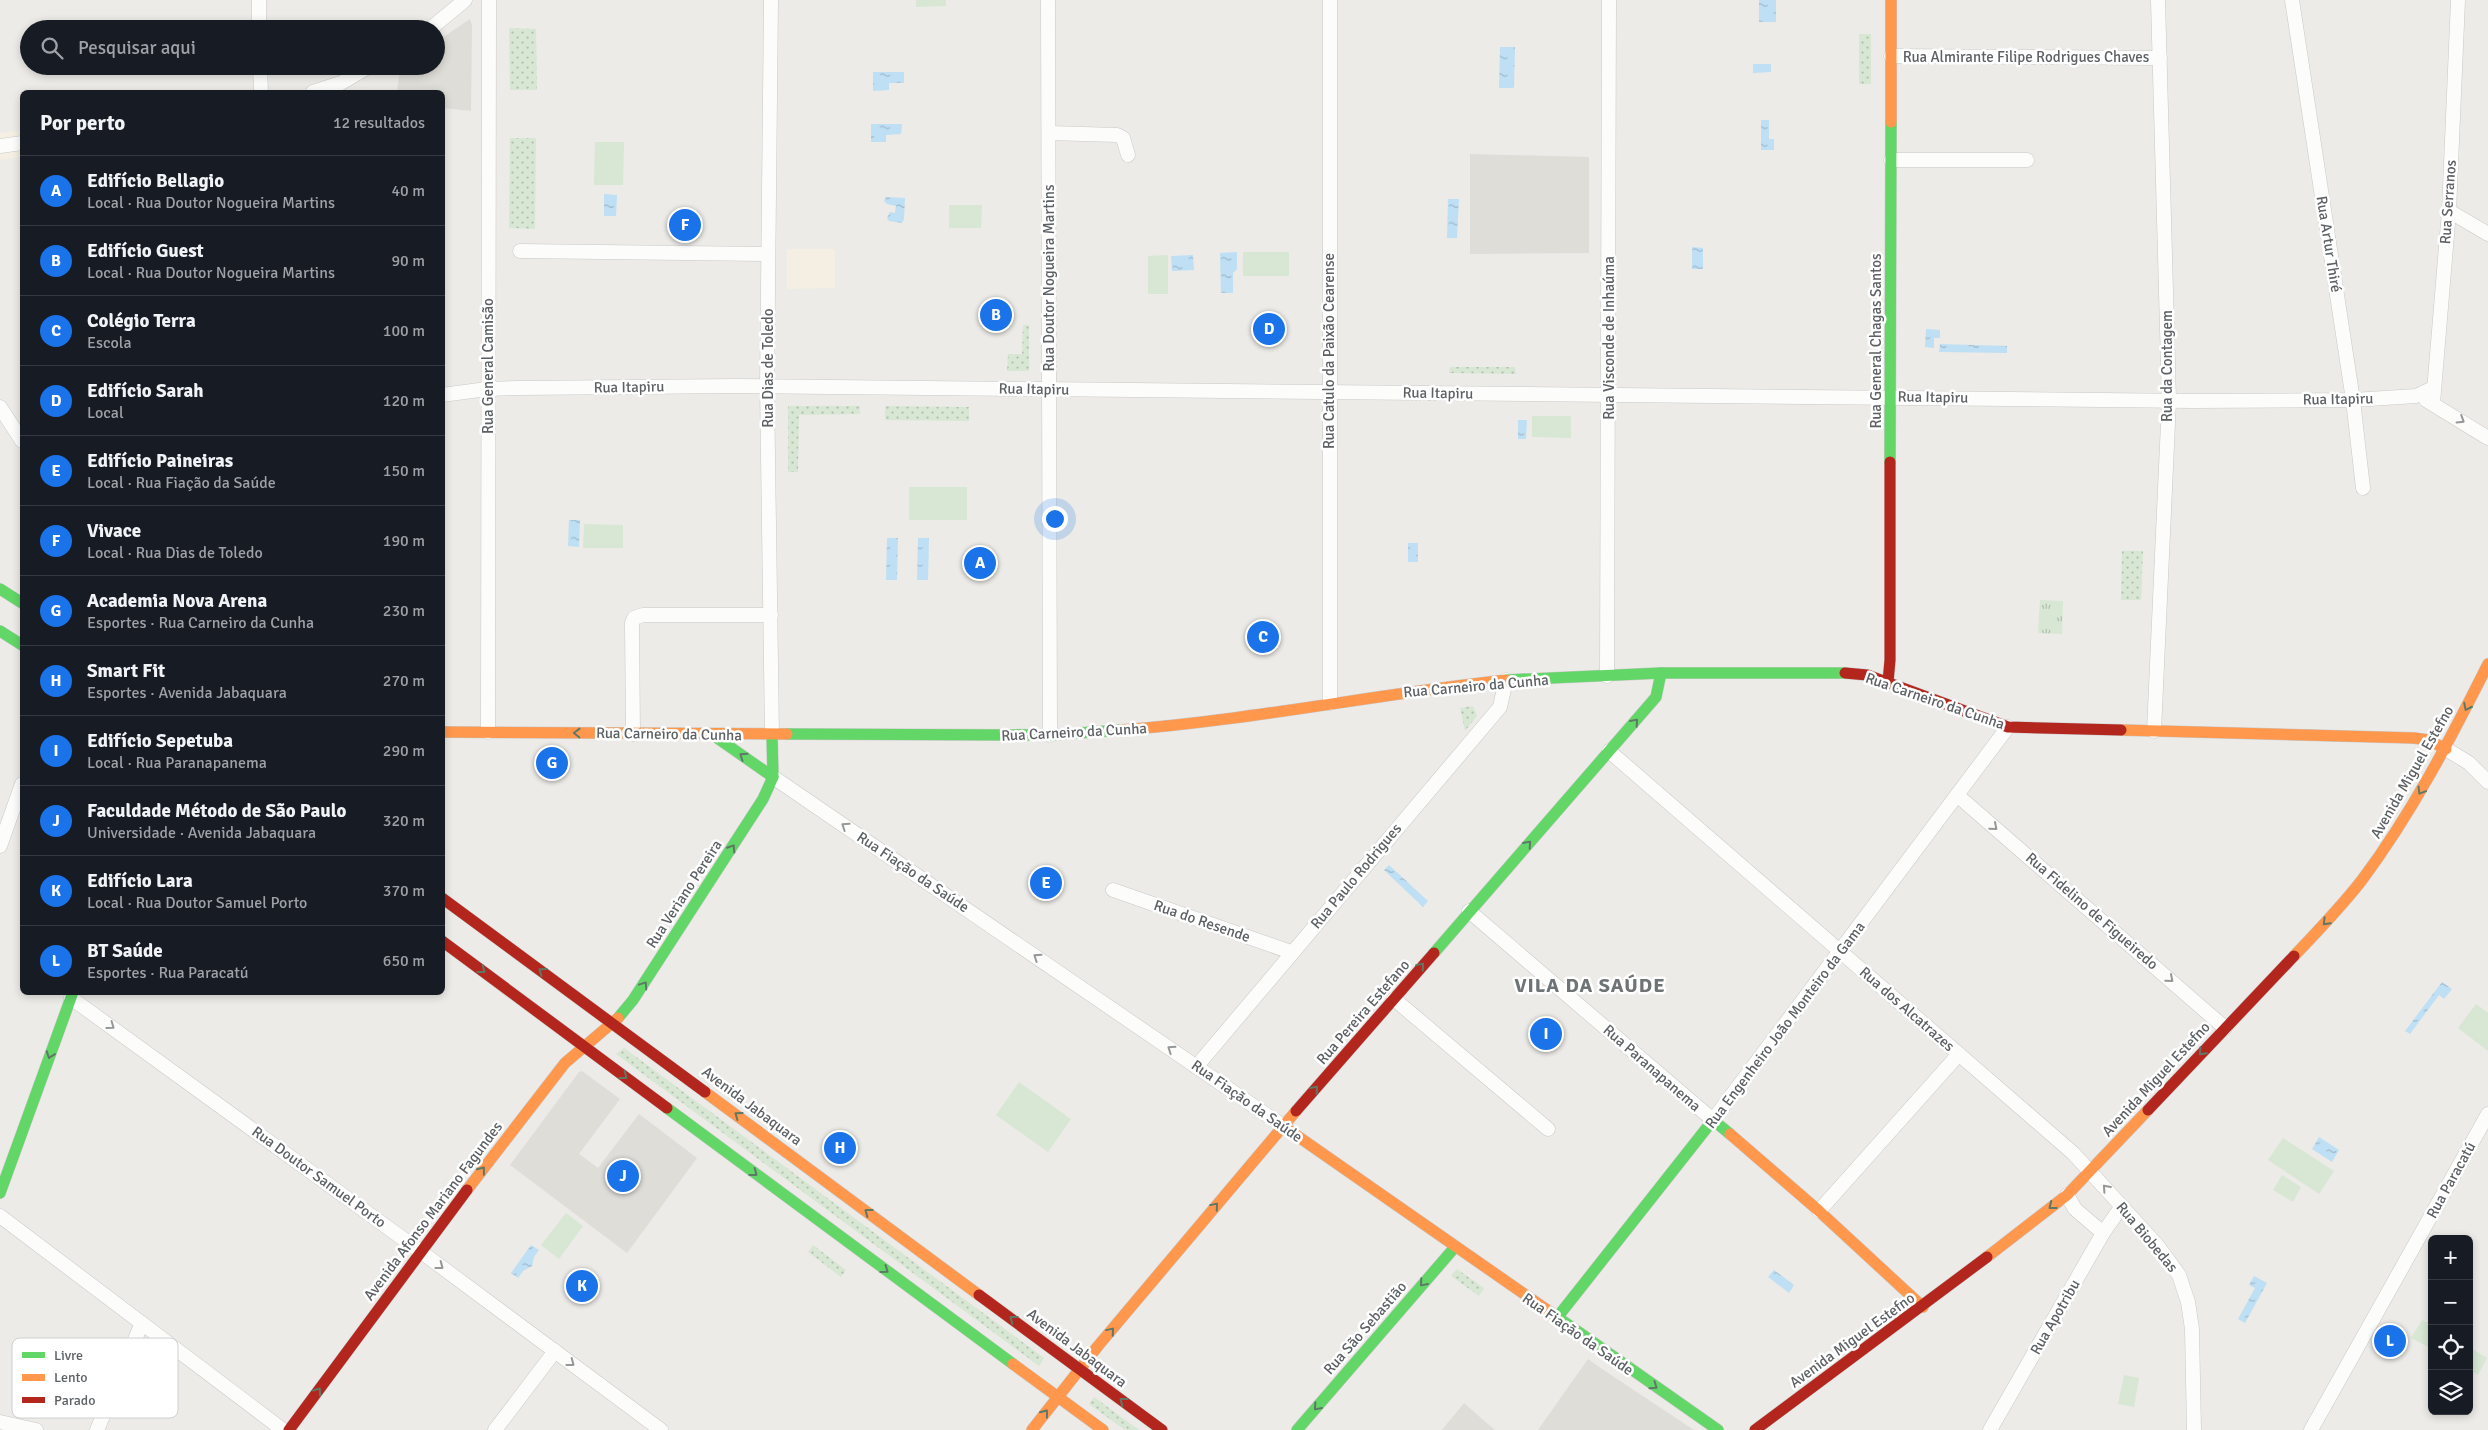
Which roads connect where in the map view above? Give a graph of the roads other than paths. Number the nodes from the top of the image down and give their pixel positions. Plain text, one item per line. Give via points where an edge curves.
1 (259, 0) edge
2 (465, 0) edge
3 (490, 0) edge
4 (771, 0) edge
5 (1048, 0) edge
6 (1330, 0) edge
7 (1610, 0) edge
8 (1891, 0) edge
9 (2158, 0) edge
10 (2292, 0) edge
11 (2458, 0) edge
12 (259, 20) edge
13 (441, 20) edge
14 (1891, 56) junction
15 (2160, 58) junction
16 (260, 75) edge
17 (354, 75) edge
18 (261, 90) edge
19 (319, 90) edge
20 (1049, 133) junction
21 (20, 143) edge
22 (0, 146) edge
23 (1128, 155) dead end
24 (1891, 160) junction
25 (2027, 160) dead end
26 (2449, 211) junction
27 (2488, 234) edge
28 (520, 251) dead end
29 (768, 254) junction
30 (767, 386) junction
31 (2433, 388) junction
32 (487, 389) junction
33 (1049, 389) junction
34 (1328, 392) junction
35 (445, 395) edge
36 (1609, 395) junction
37 (2416, 396) junction
38 (1891, 397) junction
39 (2353, 400) junction
40 (2169, 401) junction
41 (2434, 403) junction
42 (0, 407) edge
43 (20, 438) edge
44 (2488, 438) edge
45 (2363, 488) dead end
46 (0, 589) edge
47 (20, 602) edge
48 (771, 615) junction
49 (0, 630) edge
50 (20, 644) edge
51 (2488, 664) edge
52 (1661, 673) junction
53 (1607, 676) junction
54 (1506, 680) junction
55 (1888, 682) junction
56 (1330, 703) junction
57 (2008, 727) junction
58 (2154, 731) junction
59 (445, 732) edge
60 (488, 732) junction
61 (633, 734) junction
62 (713, 735) junction
63 (772, 735) junction
64 (1050, 735) junction
65 (796, 736) junction
66 (2446, 749) junction
67 (1609, 751) junction
68 (774, 762) junction
69 (773, 777) junction
70 (2488, 782) edge
71 (20, 790) edge
72 (1957, 795) junction
73 (0, 846) edge
74 (1113, 890) dead end
75 (445, 900) edge
76 (1469, 911) junction
77 (445, 943) edge
78 (1841, 951) junction
79 (1291, 952) junction
80 (72, 995) edge
81 (1394, 999) junction
82 (614, 1023) junction
83 (2225, 1028) junction
84 (585, 1047) junction
85 (1959, 1054) junction
86 (1196, 1066) junction
87 (2488, 1114) edge
88 (1713, 1120) junction
89 (1283, 1126) junction
90 (1548, 1129) dead end
91 (2090, 1171) junction
92 (0, 1193) edge
93 (2067, 1195) junction
94 (2122, 1206) junction
95 (1819, 1212) junction
96 (0, 1216) edge
97 (2103, 1232) junction
98 (1455, 1246) junction
99 (420, 1250) junction
100 (1923, 1307) junction
101 (1556, 1319) junction
102 (142, 1323) junction
103 (136, 1338) edge
104 (162, 1338) edge
105 (178, 1350) edge
106 (555, 1351) junction
107 (1080, 1368) junction
108 (1058, 1397) junction
109 (102, 1418) edge
110 (0, 1422) edge
111 (36, 1430) edge
112 (97, 1430) edge
113 (283, 1430) edge
114 (290, 1430) edge
115 (495, 1430) edge
116 (661, 1430) edge
117 (1032, 1430) edge
118 (1103, 1430) edge
119 (1162, 1430) edge
120 (1298, 1430) edge
121 (1718, 1430) edge
122 (1755, 1430) edge
123 (1990, 1430) edge
124 (2194, 1430) edge
125 (2311, 1430) edge

1 - 12 street
2 - 13 street
3 - 32 street, Rua General Camisão
4 - 29 street, Rua Dias de Toledo
5 - 20 street, Rua Doutor Nogueira Martins
6 - 34 street, Rua Catulo da Paixão Cearense
7 - 36 street, Rua Visconde de Inhaúma
8 - 14 street, Rua General Chagas Santos
9 - 15 street, Rua da Contagem
10 - 39 street, Rua Artur Thiré
11 - 26 street, Rua Serranos
14 - 15 street, Rua Almirante Filipe Rodrigues Chaves
14 - 24 street, Rua General Chagas Santos
15 - 40 street, Rua da Contagem
16 - 18 street
17 - 19 street
20 - 23 street via 1117,135 1124,138
20 - 33 street, Rua Doutor Nogueira Martins
21 - 22 street
24 - 25 street
24 - 38 street, Rua General Chagas Santos
26 - 27 street
26 - 31 street, Rua Serranos
28 - 29 street
29 - 30 street, Rua Dias de Toledo
30 - 32 street, Rua Itapiru
30 - 33 street, Rua Itapiru
30 - 48 street, Rua Dias de Toledo
31 - 37 street, Rua Itapiru
31 - 41 street, Rua Serranos
32 - 35 street, Rua Itapiru
32 - 60 street, Rua General Camisão
33 - 34 street, Rua Itapiru
33 - 64 street, Rua Doutor Nogueira Martins
34 - 36 street, Rua Itapiru
34 - 56 street, Rua Catulo da Paixão Cearense
36 - 38 street, Rua Itapiru
36 - 53 street, Rua Visconde de Inhaúma
37 - 39 street, Rua Itapiru
37 - 41 street
38 - 40 street, Rua Itapiru
38 - 55 street, Rua General Chagas Santos
39 - 40 street, Rua Itapiru
39 - 45 street, Rua Artur Thiré
40 - 58 street, Rua da Contagem
41 -> 44 street
42 - 43 street
46 - 47 street
48 - 61 street via 642,615 634,618
48 - 63 street, Rua Dias de Toledo
49 - 50 street
51 -> 66 street, Avenida Miguel Estefno
52 - 53 street, Rua Carneiro da Cunha
52 - 55 street, Rua Carneiro da Cunha via 1829,672 1867,675
67 -> 52 street, Rua Pereira Estefano via 1656,697
53 - 54 street, Rua Carneiro da Cunha
54 - 56 street, Rua Carneiro da Cunha
54 - 79 street, Rua Paulo Rodrigues via 1500,707
55 - 57 street, Rua Carneiro da Cunha
56 - 64 street, Rua Carneiro da Cunha via 1196,724
57 - 58 street, Rua Carneiro da Cunha
57 - 72 street, Rua Engenheiro João Monteiro da Gama
58 - 66 street, Rua Carneiro da Cunha via 2414,738 2428,740
59 - 60 street, Rua Carneiro da Cunha
61 -> 60 street, Rua Carneiro da Cunha
61 - 62 street, Rua Carneiro da Cunha
62 - 63 street, Rua Carneiro da Cunha
69 -> 62 street
63 - 65 street, Rua Carneiro da Cunha
63 - 68 street, Rua Veriano Pereira
64 - 65 street, Rua Carneiro da Cunha
65 - 68 street
66 - 70 street, Rua Carneiro da Cunha via 2468,762
66 -> 83 street, Avenida Miguel Estefno via 2364,880
76 -> 67 street, Rua Pereira Estefano
67 - 78 street, Rua dos Alcatrazes
68 - 69 street, Rua Veriano Pereira
82 -> 69 street, Rua Veriano Pereira via 651,974 763,799
86 -> 69 street, Rua Fiação da Saúde
71 - 73 street
72 - 78 street, Rua Engenheiro João Monteiro da Gama
72 -> 83 street, Rua Fidelino de Figueiredo
74 - 79 street, Rua do Resende
82 -> 75 street, Avenida Jabaquara
81 -> 76 street, Rua Pereira Estefano
76 - 88 street, Rua Paranapanema
77 -> 84 street
78 - 85 street, Rua dos Alcatrazes
78 - 88 street, Rua Engenheiro João Monteiro da Gama
79 - 86 street, Rua Paulo Rodrigues
80 -> 92 street
80 -> 99 street, Rua Doutor Samuel Porto
89 -> 81 street, Rua Pereira Estefano
81 - 90 street
82 - 84 street, Avenida Afonso Mariano Fagundes
107 -> 82 street, Avenida Jabaquara
83 -> 91 street, Avenida Miguel Estefno
99 -> 84 street, Avenida Afonso Mariano Fagundes via 565,1063
84 -> 108 street
85 - 91 street, Rua dos Alcatrazes
85 - 95 street
86 - 89 street, Rua Fiação da Saúde
87 - 125 street, Rua Paracatú
88 - 95 street, Rua Paranapanema
88 - 101 street, Rua Engenheiro João Monteiro da Gama
89 - 98 street, Rua Fiação da Saúde
107 -> 89 street, Rua Pereira Estefano
91 - 93 street, Avenida Miguel Estefno
94 -> 91 street, Rua Biobedas
93 - 97 street via 2075,1209
93 -> 100 street, Avenida Miguel Estefno
94 - 97 street, Rua Apotribu
94 - 124 street, Rua Biobedas via 2179,1275 2188,1302 2192,1330
95 - 100 street, Rua Paranapanema
96 - 102 street
97 - 123 street, Rua Apotribu
98 - 101 street, Rua Fiação da Saúde
98 -> 120 street, Rua São Sebastião
99 -> 106 street, Rua Doutor Samuel Porto
114 -> 99 street, Avenida Afonso Mariano Fagundes
100 - 122 street, Avenida Miguel Estefno
101 -> 121 street, Rua Fiação da Saúde
102 - 103 street
102 - 104 street
105 - 113 street
106 - 115 street
106 -> 116 street, Rua Doutor Samuel Porto
107 - 108 street, Rua Pereira Estefano
119 -> 107 street, Avenida Jabaquara
117 -> 108 street, Rua Pereira Estefano
108 - 118 street
109 - 112 street
110 - 111 street

